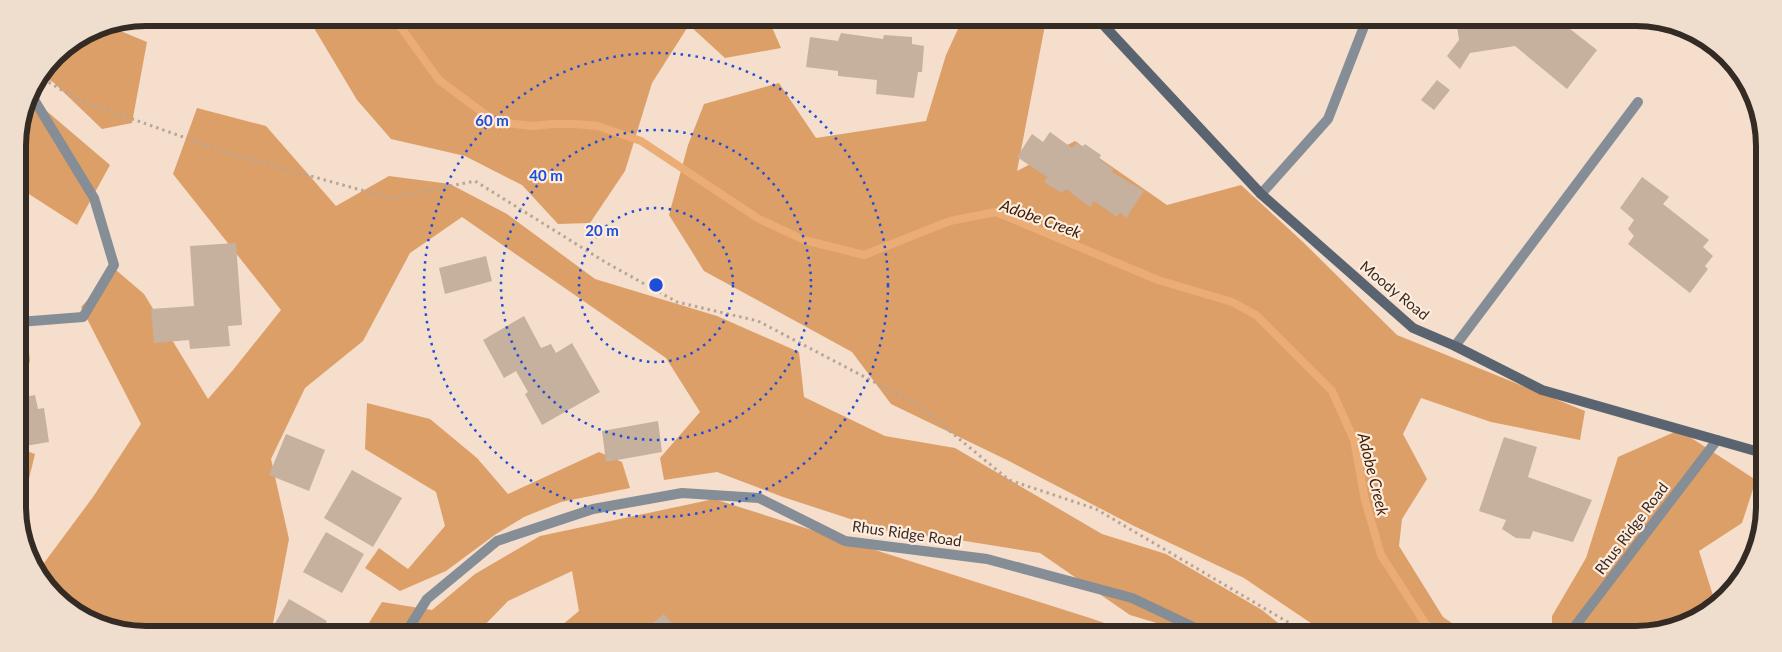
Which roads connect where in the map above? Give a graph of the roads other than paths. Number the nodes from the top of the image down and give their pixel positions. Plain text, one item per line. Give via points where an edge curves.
1 (1104, 26) edge
2 (1363, 26) edge
3 (35, 101) edge
4 (1638, 102) dead end
5 (1261, 194) junction
6 (27, 322) edge
7 (1455, 346) junction
8 (1717, 440) junction
9 (1756, 451) edge
10 (1190, 625) edge
11 (1576, 625) edge
12 (410, 626) edge

1 - 5 street, Moody Road
2 - 5 street via 1328,119
3 - 6 street via 94,198 114,265 83,318
4 - 7 street
5 - 7 street, Moody Road via 1413,328
7 - 8 street, Moody Road via 1542,390
8 - 9 street, Moody Road
8 - 11 street, Rhus Ridge Road
10 - 12 street, Rhus Ridge Road via 1132,598 987,559 845,540 759,498 682,493 593,510 498,541 427,599

